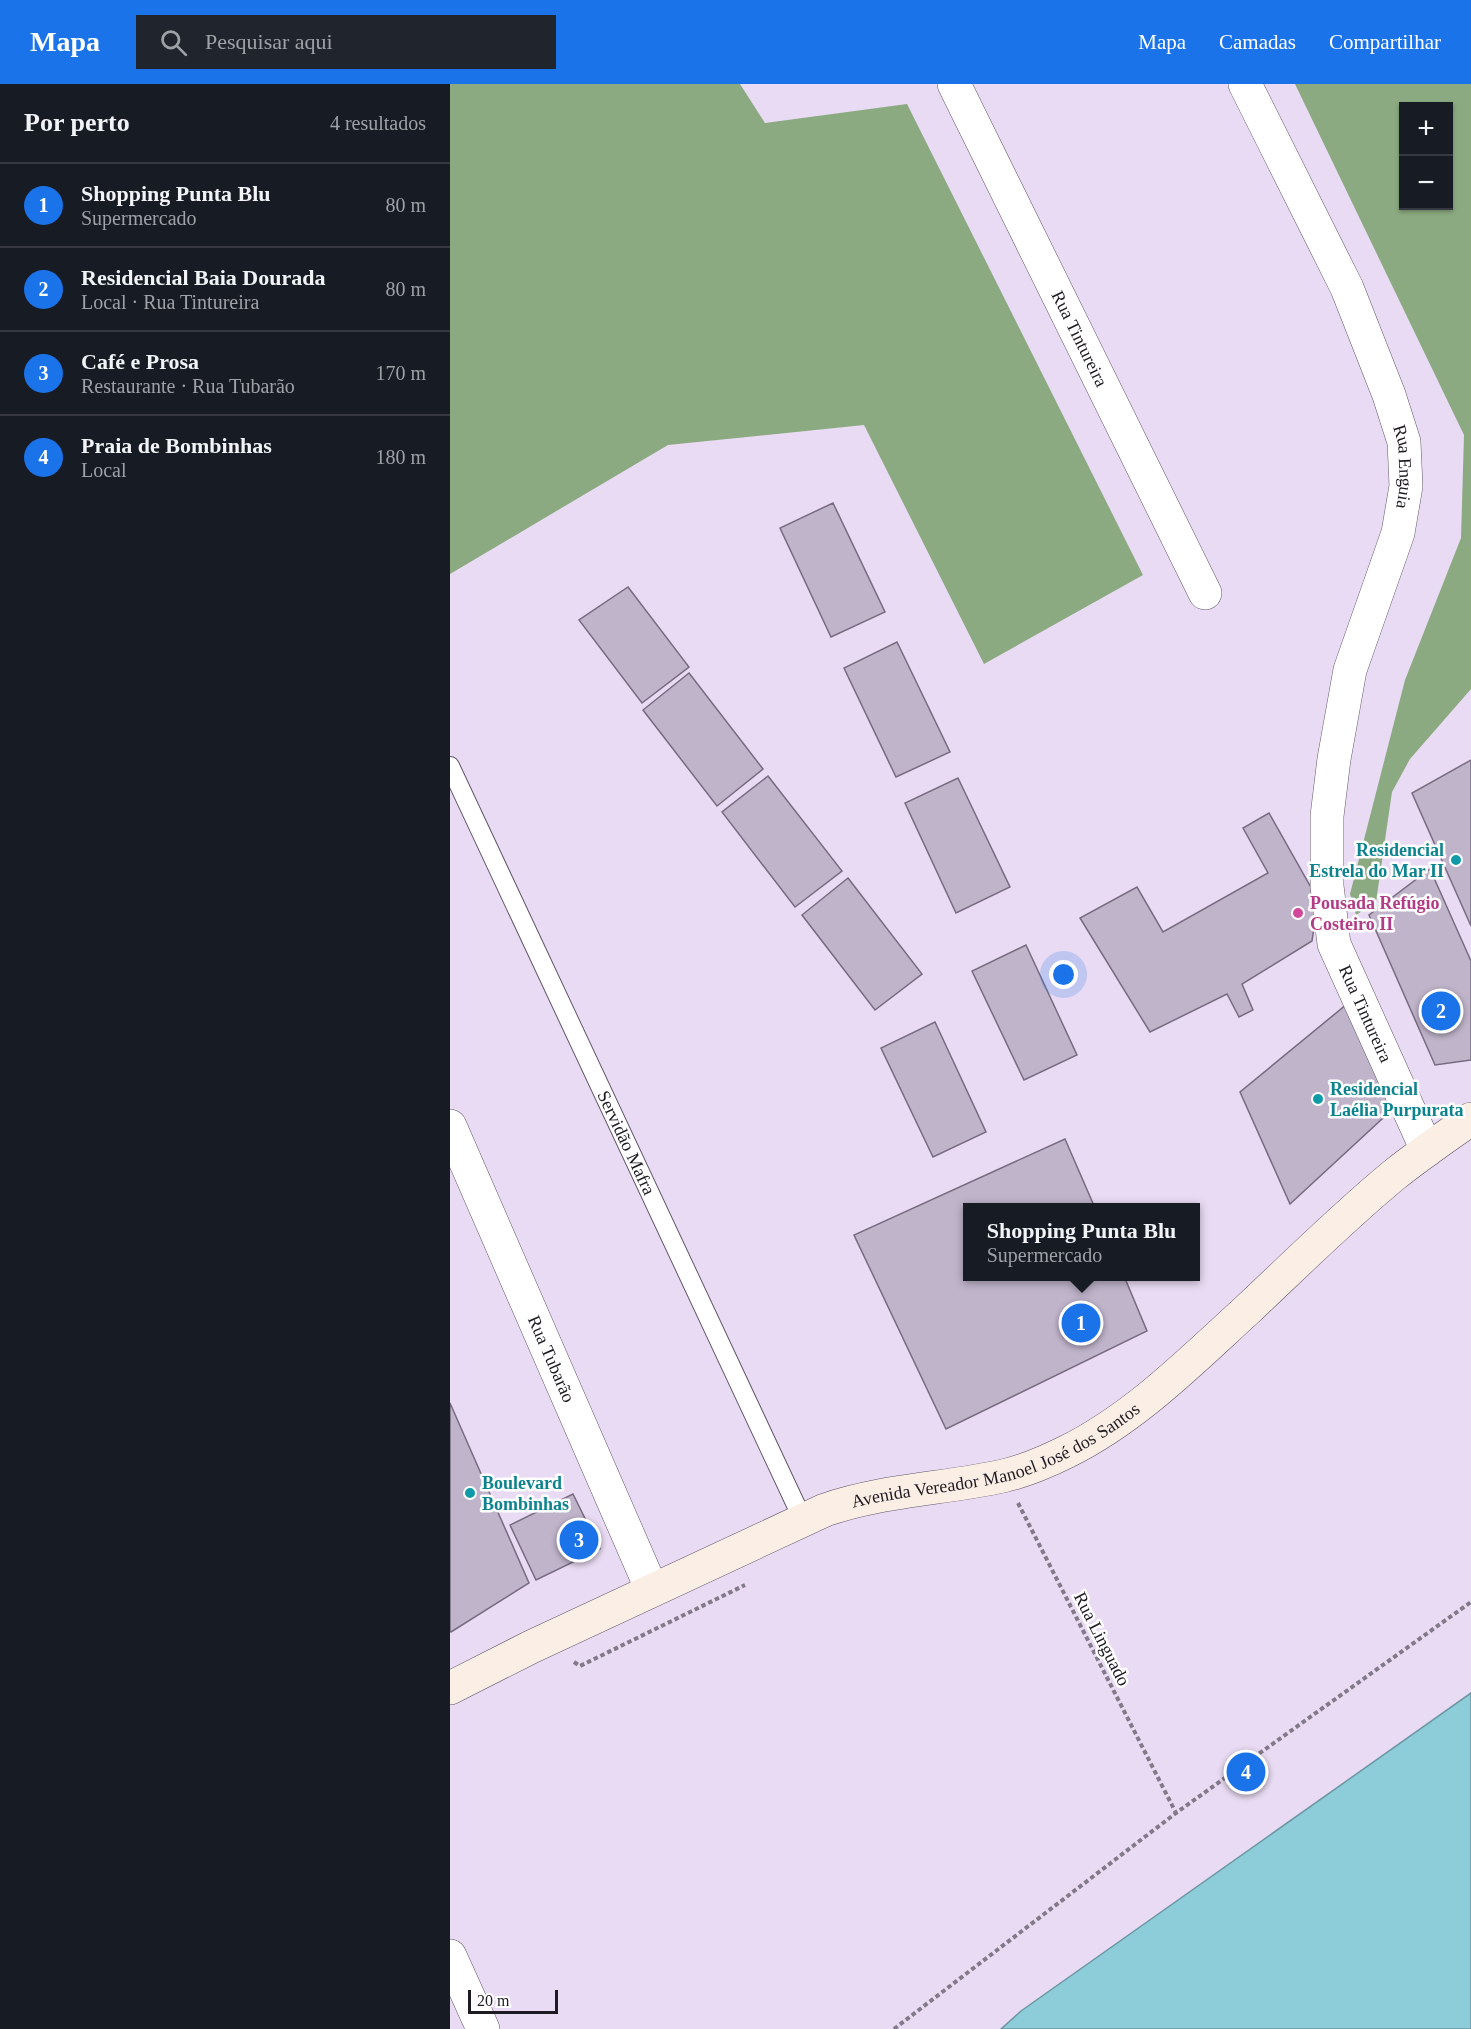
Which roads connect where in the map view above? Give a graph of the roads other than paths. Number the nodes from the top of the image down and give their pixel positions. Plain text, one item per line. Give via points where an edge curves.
1 (954, 84) edge
2 (1245, 84) edge
3 (1205, 593) dead end
4 (450, 766) edge
5 (1334, 944) joint
6 (1471, 1119) edge
7 (452, 1137) edge
8 (1426, 1150) junction
9 (802, 1520) junction
10 (652, 1590) junction
11 (450, 1688) edge
12 (450, 1956) edge
13 (483, 2029) edge

1 - 3 street, Rua Tintureira
2 - 5 street, Rua Enguia via 1347,288 1404,442 1406,486 1398,532 1350,670 1334,759 1327,816 1327,886
4 - 9 lane, Servidão Mafra
5 - 8 street, Rua Tintureira
6 - 8 main road, Avenida Vereador Manoel José dos Santos
7 - 10 street, Rua Tubarão
8 - 9 main road, Avenida Vereador Manoel José dos Santos via 1341,1221 1199,1355 1103,1432 1035,1466 1004,1476 854,1500
9 - 10 main road, Avenida Vereador Manoel José dos Santos
10 - 11 main road, Avenida Vereador Manoel José dos Santos
12 - 13 street

